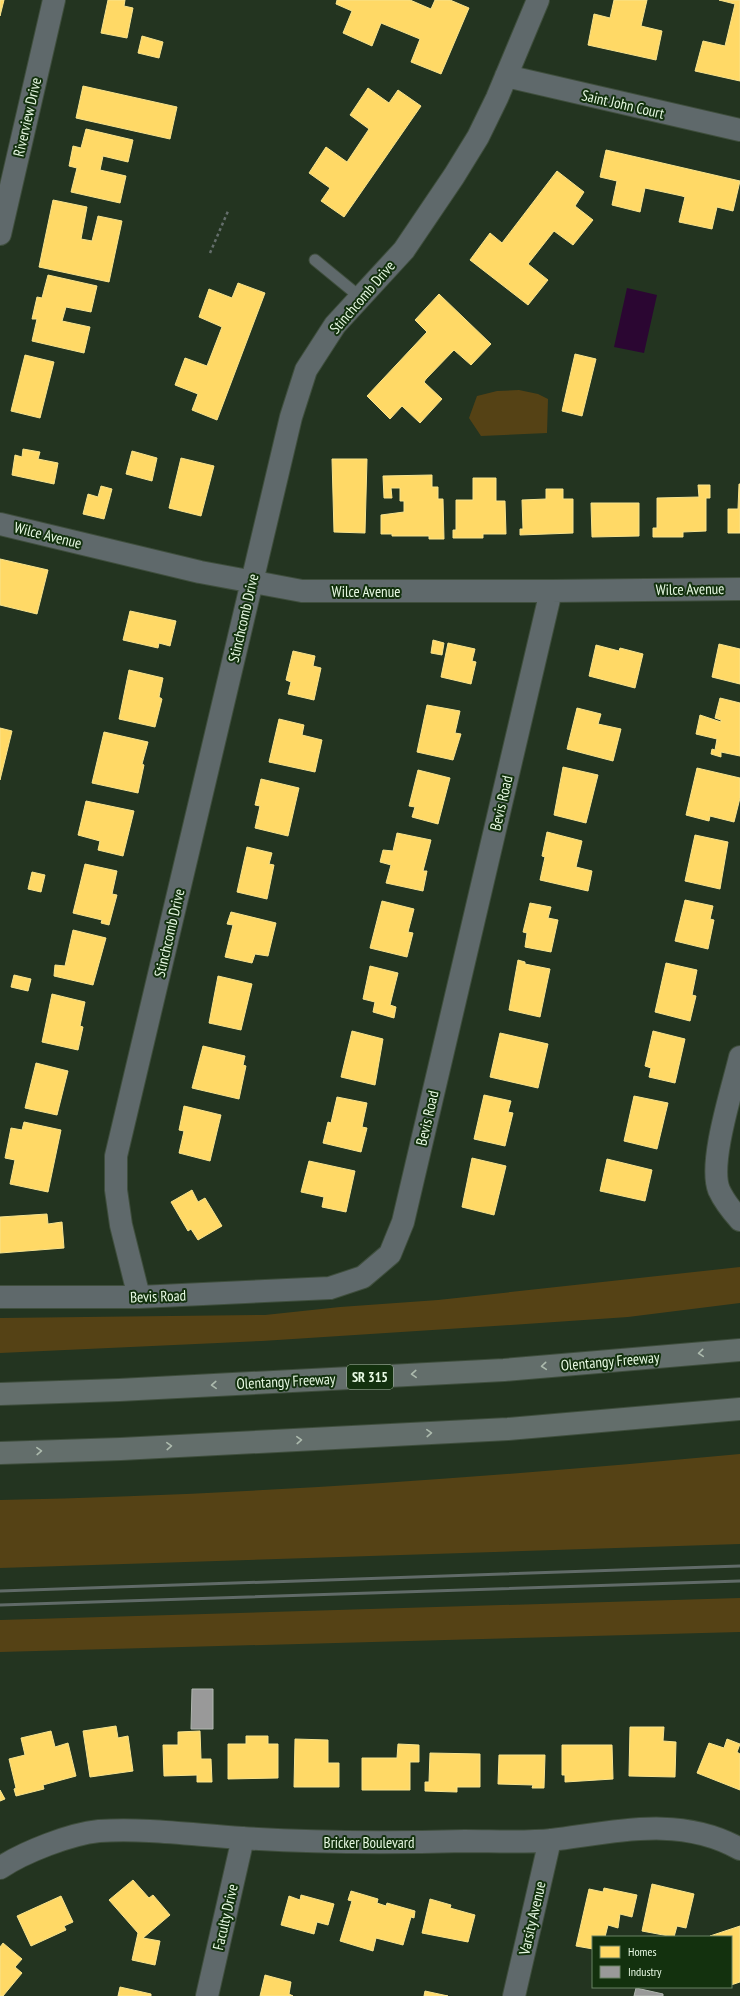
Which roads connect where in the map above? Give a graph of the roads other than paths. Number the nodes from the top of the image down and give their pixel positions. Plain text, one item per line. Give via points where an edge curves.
1 (54, 0) edge
2 (538, 0) edge
3 (506, 76) junction
4 (740, 130) edge
5 (0, 232) edge
6 (315, 260) dead end
7 (360, 297) junction
8 (0, 524) edge
9 (252, 583) junction
10 (740, 588) edge
11 (551, 591) junction
12 (740, 1058) edge
13 (740, 1220) edge
14 (0, 1297) edge
15 (139, 1297) junction
16 (740, 1350) edge
17 (0, 1394) edge
18 (740, 1409) edge
19 (0, 1453) edge
20 (243, 1838) junction
21 (550, 1840) junction
22 (740, 1849) edge
23 (0, 1868) edge
24 (206, 1996) edge
25 (514, 1996) edge

1 - 5 street, Riverview Drive
2 - 3 street, Stinchcomb Drive
3 - 4 street, Saint John Court
3 - 7 street, Stinchcomb Drive via 478,137 454,176 404,250
6 - 7 lane
7 - 9 street, Stinchcomb Drive via 335,325 306,370 291,416
8 - 9 street, Wilce Avenue
9 - 11 street, Wilce Avenue via 308,591
9 - 15 street, Stinchcomb Drive via 116,1156 116,1190 121,1225
10 - 11 street, Wilce Avenue
11 - 15 street, Bevis Road via 403,1222 390,1254 364,1277 330,1288
12 - 13 street via 719,1145 716,1169 719,1189 728,1206
14 - 15 street, Bevis Road
16 -> 17 highway, Olentangy Freeway / SR 315 via 504,1370
19 -> 18 highway via 508,1429
20 - 21 street, Bricker Boulevard via 359,1844
20 - 23 street, Bricker Boulevard via 143,1830 96,1832 55,1842 16,1858
20 - 24 street, Faculty Drive
21 - 22 street, Bricker Boulevard via 615,1830 660,1828 690,1830 722,1839
21 - 25 street, Varsity Avenue

